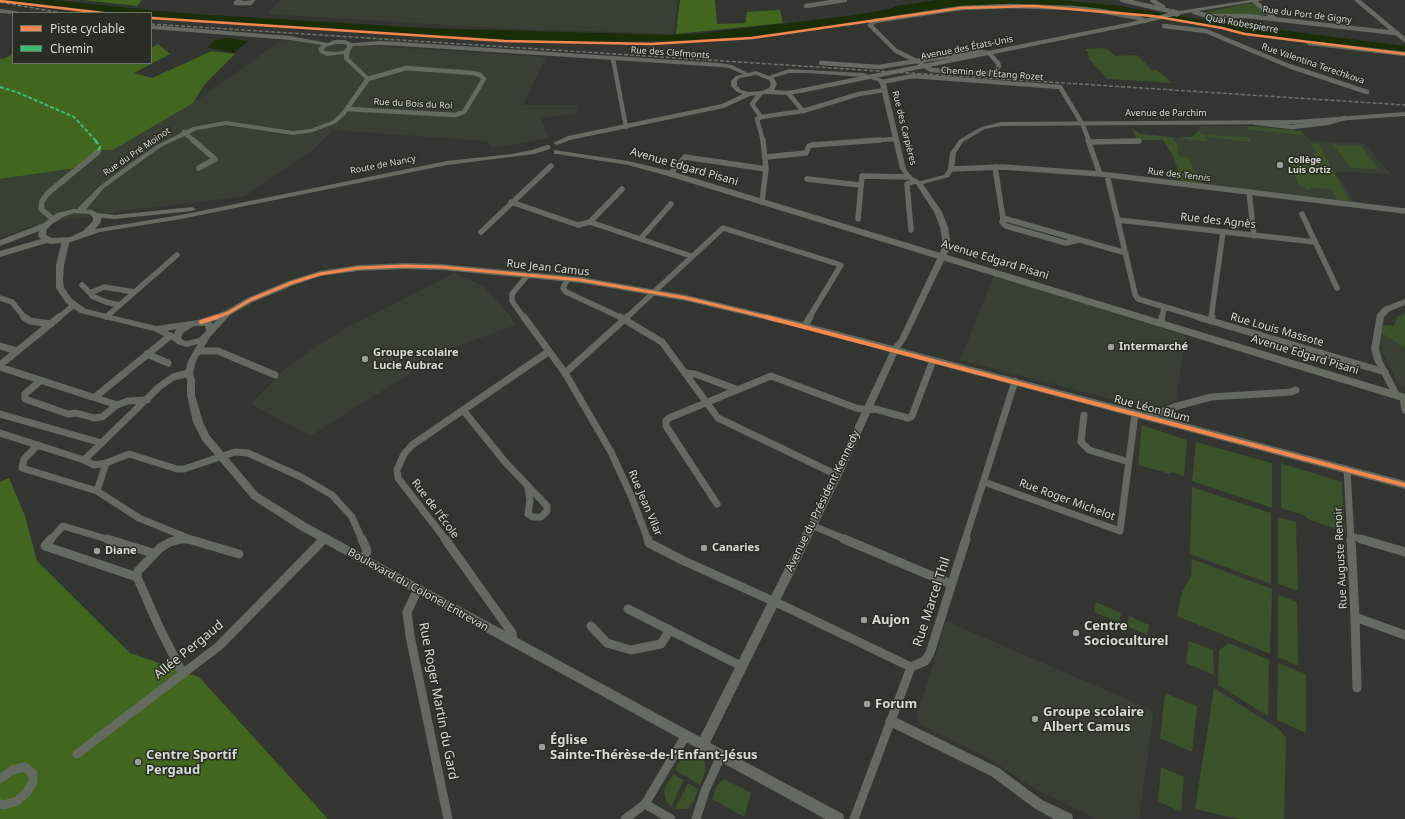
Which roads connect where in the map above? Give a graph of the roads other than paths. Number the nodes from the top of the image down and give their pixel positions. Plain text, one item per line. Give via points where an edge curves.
1 (239, 0) edge
2 (253, 0) edge
3 (845, 0) edge
4 (1122, 0) edge
5 (1152, 0) edge
6 (1256, 0) edge
7 (1357, 0) edge
8 (806, 6) dead end
9 (0, 11) edge
10 (12, 12) edge
11 (1194, 12) junction
12 (1170, 13) junction
13 (1156, 18) junction
14 (1275, 19) junction
15 (1145, 21) junction
16 (1164, 26) dead end
17 (152, 27) edge
18 (1206, 31) junction
19 (1395, 33) junction
20 (1399, 37) junction
21 (1405, 37) edge
22 (1405, 40) edge
23 (1309, 43) dead end
24 (327, 44) junction
25 (348, 48) junction
26 (989, 53) junction
27 (1405, 54) edge
28 (333, 55) junction
29 (613, 59) junction
30 (917, 61) junction
31 (821, 63) dead end
32 (358, 70) junction
33 (747, 74) junction
34 (769, 77) junction
35 (368, 79) junction
36 (882, 82) junction
37 (773, 87) junction
38 (737, 89) junction
39 (885, 90) junction
40 (801, 91) junction
41 (1367, 92) dead end
42 (762, 93) junction
43 (788, 93) junction
44 (749, 94) junction
45 (347, 108) junction
46 (717, 108) junction
47 (803, 111) junction
48 (1405, 114) edge
49 (761, 117) junction
50 (1082, 123) junction
51 (626, 127) junction
52 (184, 132) junction
53 (895, 139) junction
54 (1139, 141) dead end
55 (1089, 142) junction
56 (556, 148) junction
57 (98, 152) dead end
58 (766, 157) junction
59 (550, 166) dead end
60 (995, 167) junction
61 (199, 168) dead end
62 (766, 169) junction
63 (951, 169) junction
64 (670, 174) junction
65 (1100, 174) junction
66 (1107, 175) junction
67 (807, 179) dead end
68 (914, 180) junction
69 (860, 184) junction
70 (622, 189) dead end
71 (1248, 192) junction
72 (511, 202) junction
73 (762, 202) junction
74 (238, 204) junction
75 (671, 204) dead end
76 (81, 210) junction
77 (1405, 211) edge
78 (1302, 214) dead end
79 (96, 215) junction
80 (53, 219) junction
81 (858, 219) dead end
82 (1118, 220) junction
83 (590, 222) junction
84 (45, 225) junction
85 (911, 230) dead end
86 (480, 232) dead end
87 (1223, 232) junction
88 (82, 235) junction
89 (1254, 236) junction
90 (641, 238) junction
91 (47, 240) junction
92 (66, 240) junction
93 (0, 242) edge
94 (1315, 242) junction
95 (1126, 253) junction
96 (0, 254) edge
97 (177, 255) dead end
98 (691, 256) junction
99 (942, 256) junction
100 (527, 276) junction
101 (568, 280) junction
102 (82, 285) dead end
103 (1338, 288) dead end
104 (654, 291) junction
105 (134, 292) junction
106 (90, 293) junction
107 (0, 298) edge
108 (1405, 302) edge
109 (74, 305) junction
110 (120, 305) junction
111 (1164, 307) junction
112 (228, 313) junction
113 (106, 317) junction
114 (625, 319) junction
115 (1211, 321) junction
116 (201, 322) junction
117 (1161, 323) junction
118 (51, 324) junction
119 (189, 324) junction
120 (805, 326) junction
121 (156, 329) junction
122 (208, 333) junction
123 (177, 339) junction
124 (0, 346) edge
125 (895, 349) junction
126 (17, 351) junction
127 (198, 351) junction
128 (548, 352) junction
129 (147, 354) junction
130 (933, 360) junction
131 (192, 361) junction
132 (168, 363) dead end
133 (0, 366) edge
134 (1384, 372) junction
135 (189, 373) junction
136 (565, 373) junction
137 (685, 373) junction
138 (275, 375) dead end
139 (40, 381) junction
140 (1015, 382) junction
141 (736, 389) junction
142 (1296, 390) dead end
143 (94, 397) junction
144 (1402, 397) edge
145 (147, 400) junction
146 (706, 401) junction
147 (117, 404) junction
148 (462, 410) junction
149 (867, 410) junction
150 (1405, 410) edge
151 (0, 414) edge
152 (1136, 414) junction
153 (1084, 415) dead end
154 (1148, 417) junction
155 (0, 433) edge
156 (102, 444) junction
157 (38, 445) junction
158 (222, 457) junction
159 (84, 460) junction
160 (1129, 462) junction
161 (106, 463) junction
162 (1348, 470) junction
163 (837, 475) junction
164 (984, 482) junction
165 (1405, 485) edge
166 (528, 488) dead end
167 (97, 491) junction
168 (717, 504) dead end
169 (811, 525) junction
170 (1351, 536) junction
171 (188, 538) junction
172 (324, 538) junction
173 (1405, 552) edge
174 (153, 553) junction
175 (239, 554) dead end
176 (364, 560) junction
177 (137, 577) junction
178 (951, 584) junction
179 (418, 589) junction
180 (773, 601) junction
181 (628, 609) dead end
182 (1355, 617) junction
183 (591, 626) dead end
184 (670, 630) junction
185 (1405, 635) edge
186 (513, 642) junction
187 (741, 666) junction
188 (911, 667) junction
189 (183, 674) junction
190 (1357, 688) dead end
191 (891, 721) junction
192 (685, 737) junction
193 (702, 746) junction
194 (78, 754) dead end
195 (721, 756) junction
196 (0, 779) edge
197 (0, 804) edge
198 (645, 804) junction
199 (448, 819) edge
200 (625, 819) edge
201 (671, 819) edge
202 (696, 819) edge
203 (838, 819) edge
204 (854, 819) edge
205 (1067, 819) edge

1 - 2 street via 236,3 250,3
3 - 8 street
4 - 12 street
5 - 12 street
6 - 11 main road
6 - 14 street
7 - 19 street
9 - 10 street
11 - 12 main road
11 - 14 street, Rue du Port de Gigny via 1213,17 1239,15
12 - 13 main road, Avenue des États-Unis
13 - 15 main road, Avenue des États-Unis
13 - 18 street via 1161,21 1194,25
14 - 19 street, Rue du Port de Gigny
15 - 26 main road, Avenue des États-Unis
15 - 30 street via 1101,11 1012,6 961,8 872,22 870,25 890,47
16 - 18 street, Rue Valentina Terechkova
17 - 24 street via 290,38
18 - 41 street, Rue Valentina Terechkova via 1289,66
19 - 20 street
20 - 21 street
20 - 22 street
23 - 27 street via 1357,49 1364,53
24 - 25 street via 342,41
24 - 28 street via 322,48 322,52
25 - 28 street
25 - 29 street, Rue des Clefmonts via 380,43
25 - 32 street via 346,58
26 - 30 street
26 - 30 street via 999,66 991,73 935,71
26 - 40 main road, Avenue des États-Unis
28 - 32 street
29 - 33 street, Rue des Clefmonts via 730,66
29 - 51 street
30 - 31 street via 879,67
32 - 35 street
33 - 34 main road
33 - 38 main road via 734,81
34 - 36 street, Rue des Carpières via 790,71 863,75
34 - 37 main road via 774,82
35 - 45 street, Rue du Pré Moinot
35 - 45 street, Rue du Bois du Roi via 406,68 473,73 484,79 464,112 455,115
36 - 39 street, Rue des Carpières
36 - 50 street, Chemin de l'Étang Rozet via 913,76 1060,87
37 - 40 main road, Avenue des États-Unis
37 - 42 main road
38 - 44 main road
38 - 46 main road via 732,98
39 - 47 street via 859,94
39 - 53 street, Rue des Carpières
40 - 43 main road, Avenue des États-Unis
42 - 43 main road, Avenue des États-Unis
42 - 44 main road, Avenue des États-Unis
42 - 49 street via 752,104
43 - 47 street
44 - 46 main road
45 - 52 street, Rue du Pré Moinot via 329,125 300,133 226,123
46 - 51 main road
47 - 49 street
48 - 50 street, Avenue de Parchim via 1296,122
49 - 58 street via 757,119
50 - 55 street
50 - 63 street, Avenue de Parchim via 1011,123 983,128 968,135 957,145
51 - 56 main road via 575,137
52 - 61 street via 215,160
52 - 76 street, Rue du Pré Moinot via 123,171 102,187
53 - 58 street via 812,145 806,154
53 - 68 street, Rue des Carpières via 902,167
54 - 55 street
55 - 65 street
56 - 64 main road, Avenue Edgard Pisani via 576,156 628,163
56 - 74 main road, Route de Nancy via 447,163
57 - 80 street via 48,193 42,201 41,209
58 - 62 street
59 - 72 street
60 - 63 street, Rue des Tennis
60 - 65 street, Rue des Tennis
60 - 95 street via 1002,222 1006,226 1066,244 1079,240
62 - 64 street via 685,157
62 - 73 street
63 - 68 street via 944,177
64 - 73 main road, Avenue Edgard Pisani
65 - 66 street, Rue des Tennis
66 - 71 street, Rue des Tennis
66 - 82 street
67 - 69 street
68 - 69 street via 862,176
68 - 85 street via 907,184
68 - 99 street, Rue des Carpières via 938,212 944,227 947,246
69 - 81 street
70 - 83 street
71 - 77 street, Rue des Tennis
71 - 89 street
72 - 83 street via 578,225
72 - 86 street
73 - 99 main road, Avenue Edgard Pisani
74 - 79 main road, Route de Nancy via 115,217
74 - 88 main road, Route de Nancy
75 - 90 street
76 - 79 main road, Route de Nancy
76 - 80 main road
78 - 94 street
79 - 88 main road via 95,224
80 - 84 main road
82 - 87 street, Rue des Agnès
82 - 95 street
83 - 90 street
84 - 91 main road via 42,234
84 - 93 main road
87 - 89 street, Rue des Agnès
87 - 115 street
88 - 92 main road, Route de Nancy
89 - 94 street, Rue des Agnès
90 - 98 street
91 - 92 main road, Route de Nancy
91 - 96 main road, Route de Nancy
92 - 109 street via 60,265 60,288
94 - 103 street
95 - 111 street, Rue Louis Massote via 1136,296
97 - 105 street
98 - 104 street
98 - 120 street via 723,228 841,264
99 - 117 main road, Avenue Edgard Pisani
99 - 125 street, Avenue du Président Kennedy via 902,340
100 - 101 street, Rue Jean Camus
100 - 112 street, Rue Jean Camus via 441,267 358,268 320,274 291,283 250,300
100 - 128 street, Rue Jean Vilar via 512,294 512,301
101 - 104 street, Rue Jean Camus
101 - 114 street via 563,288 566,292
102 - 106 street
104 - 114 street
104 - 120 street, Rue Jean Camus
105 - 106 street via 104,287
105 - 110 street
106 - 110 street via 106,302
107 - 118 street via 12,302 30,321
108 - 134 street via 1387,309 1380,316 1375,349
109 - 113 street
109 - 118 street
110 - 113 street
111 - 115 street, Rue Louis Massote
111 - 117 street
112 - 116 street, Rue Jean Camus
112 - 122 street, Rue Jean Camus
113 - 121 street
114 - 136 street
114 - 137 street via 662,342
115 - 134 street, Rue Louis Massote
116 - 119 street, Rue Jean Camus
116 - 122 street via 210,326
117 - 144 main road, Avenue Edgard Pisani
118 - 126 street
119 - 121 street
119 - 123 street via 179,331
120 - 125 street, Rue Jean Camus
121 - 123 street
122 - 123 street via 197,342
122 - 127 street, Boulevard du Colonel Entrevan
123 - 129 street
123 - 131 street
124 - 126 street
125 - 130 street, Rue Léon Blum
125 - 149 street, Avenue du Président Kennedy
126 - 133 street
127 - 131 street, Boulevard du Colonel Entrevan
127 - 138 street via 218,351
128 - 136 street, Rue Jean Vilar
128 - 148 street, Rue de l'École
129 - 132 street
129 - 143 street
130 - 140 street, Rue Léon Blum
130 - 149 street via 912,416 908,418 875,409
131 - 135 street, Boulevard du Colonel Entrevan
133 - 139 street
134 - 144 street
135 - 145 street via 173,377
135 - 158 street, Boulevard du Colonel Entrevan via 190,395 198,422 205,437
136 - 180 street, Rue Jean Vilar via 611,452 649,543
137 - 141 street via 695,374
137 - 146 street
139 - 143 street
139 - 147 street via 25,394 25,399 68,414 102,417
140 - 152 street, Rue Léon Blum
140 - 164 street, Rue Marcel Thil
141 - 146 street
141 - 149 street via 771,376
142 - 154 street via 1211,397
143 - 147 street
144 - 150 street
145 - 147 street
145 - 156 street
146 - 163 street via 718,418 726,423
146 - 168 street via 669,418 666,426
148 - 166 street
148 - 186 street, Rue de l'École via 407,450 397,470 398,478 428,515 512,633
149 - 163 street, Avenue du Président Kennedy
151 - 156 street
152 - 154 street, Rue Léon Blum
152 - 160 street, Rue Roger Michelot
153 - 160 street via 1081,442 1089,450
154 - 162 street, Rue Léon Blum
155 - 157 street
156 - 159 street
157 - 159 street
157 - 167 street via 24,459 22,468
158 - 161 street via 184,469 129,454
158 - 172 street, Boulevard du Colonel Entrevan via 255,496
158 - 176 street via 235,452 248,453 301,477 332,495 352,517 367,551
159 - 161 street via 94,464
160 - 164 street, Rue Roger Michelot via 1120,531
161 - 167 street
162 - 165 street, Rue Léon Blum
162 - 170 street, Rue Auguste Renoir
163 - 169 street, Avenue du Président Kennedy
164 - 178 street, Rue Marcel Thil
167 - 171 street via 139,518
169 - 178 street
169 - 180 street, Avenue du Président Kennedy
170 - 173 street
170 - 182 street, Rue Auguste Renoir
171 - 174 street via 170,542
171 - 175 street
172 - 176 street, Boulevard du Colonel Entrevan
172 - 189 street, Allée Pergaud via 219,646
174 - 177 street via 138,571
174 - 177 street via 63,526 45,546
176 - 179 street, Boulevard du Colonel Entrevan
177 - 189 street via 158,627
178 - 188 street, Rue Marcel Thil via 930,654 925,661
179 - 186 street, Boulevard du Colonel Entrevan
179 - 199 street, Rue Roger Martin du Gard via 407,612 410,636
180 - 187 street, Avenue du Président Kennedy
180 - 188 street, Rue Jean Vilar
181 - 184 street
182 - 185 street, Rue Auguste Renoir
182 - 190 street
183 - 184 street via 607,643 631,650 662,644
184 - 187 street
186 - 192 street, Boulevard du Colonel Entrevan
187 - 193 street, Avenue du Président Kennedy
188 - 191 street
189 - 194 street, Allée Pergaud
191 - 204 street
191 - 205 street via 995,772 1038,804
192 - 193 street, Boulevard du Colonel Entrevan
192 - 198 street
193 - 195 street, Boulevard du Colonel Entrevan
195 - 202 street
195 - 203 street, Boulevard du Colonel Entrevan
196 - 197 street via 12,770 25,767 33,774 27,792 17,801
198 - 200 street
198 - 201 street

